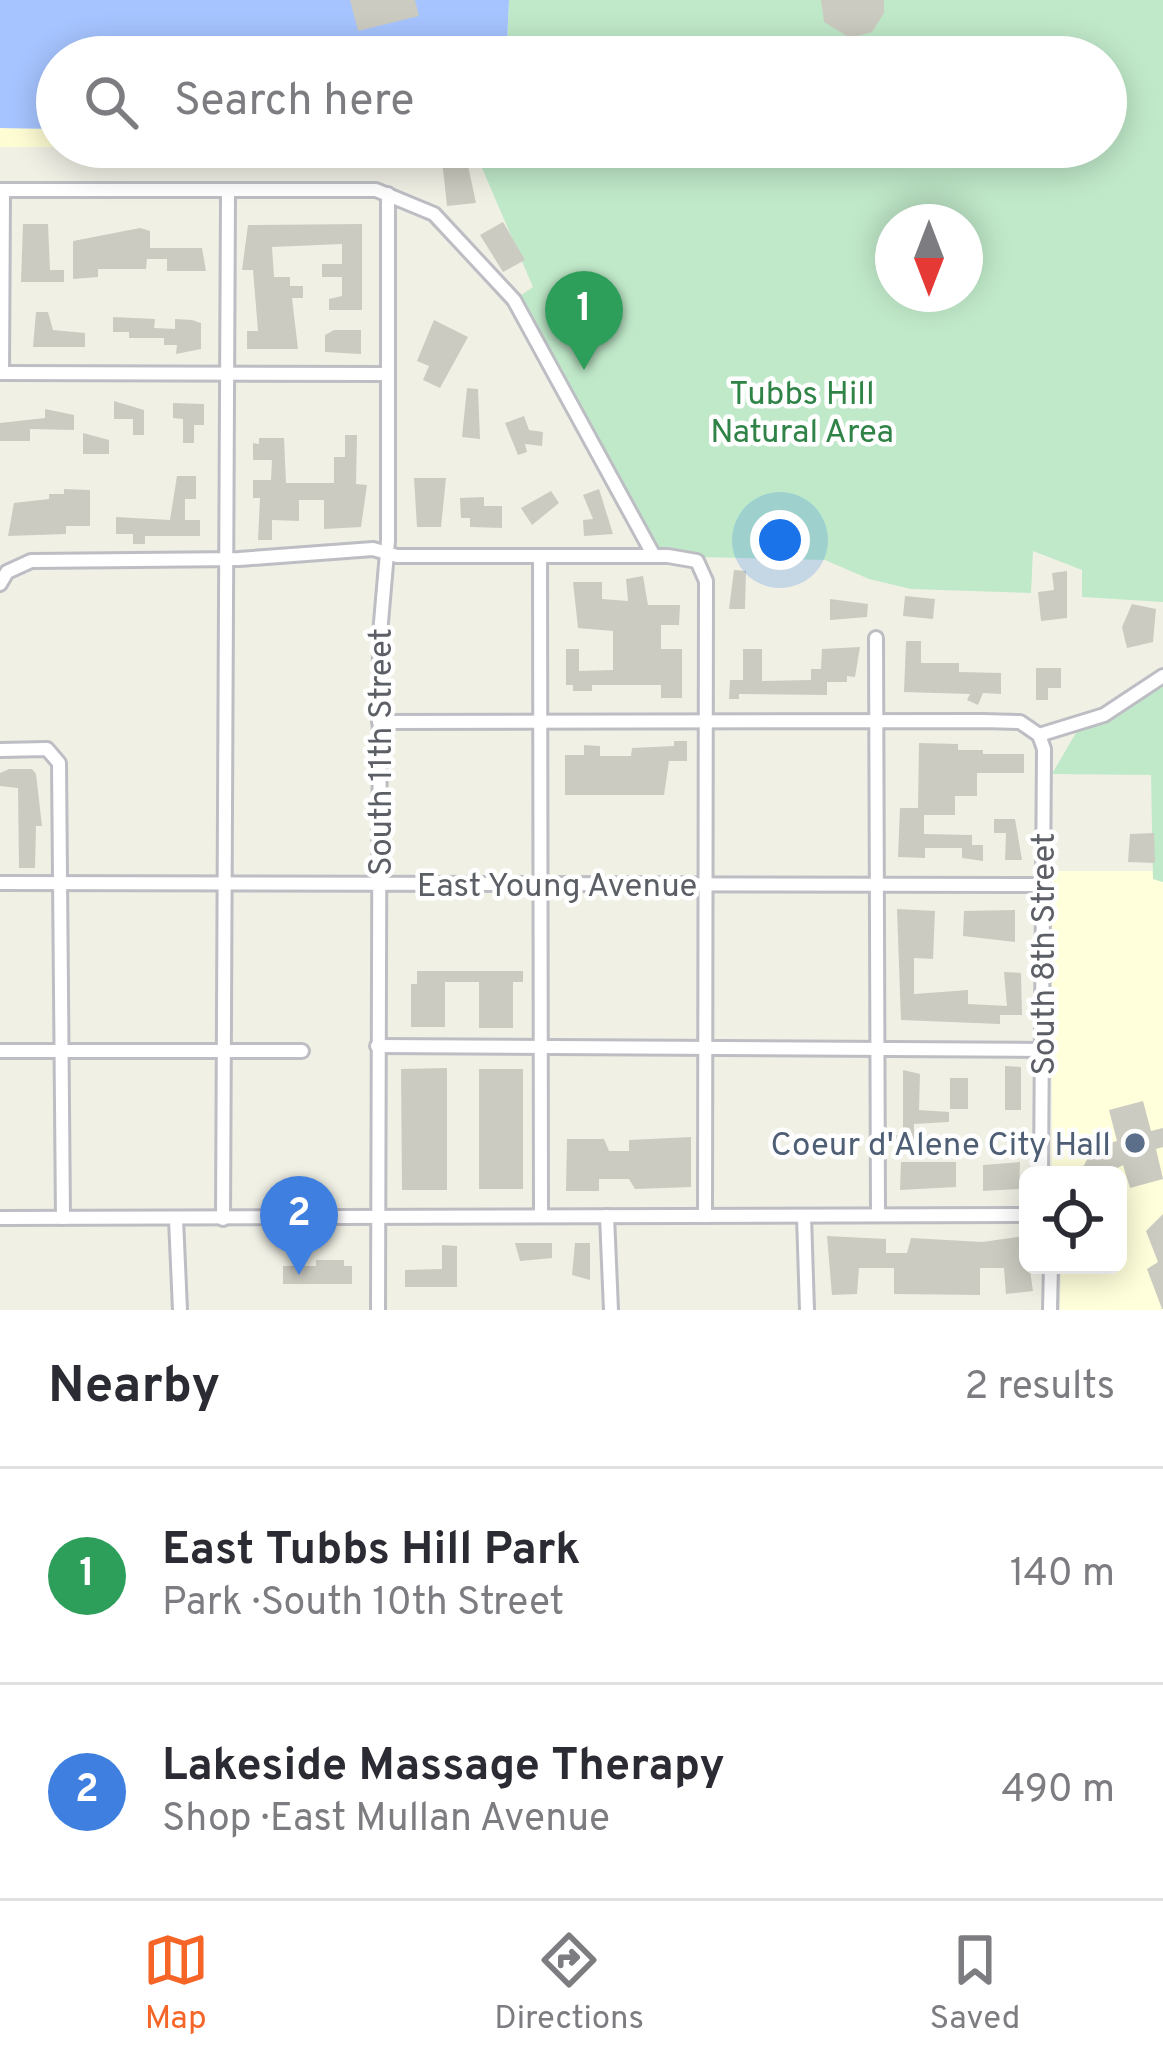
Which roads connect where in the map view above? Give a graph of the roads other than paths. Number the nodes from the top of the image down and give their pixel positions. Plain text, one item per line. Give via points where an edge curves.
1 (2, 190) edge
2 (228, 192) junction
3 (388, 194) junction
4 (1, 374) edge
5 (227, 374) junction
6 (388, 374) junction
7 (385, 553) junction
8 (540, 556) junction
9 (654, 556) junction
10 (222, 560) junction
11 (4, 578) edge
12 (876, 638) dead end
13 (1163, 676) edge
14 (542, 720) junction
15 (706, 720) junction
16 (876, 721) junction
17 (380, 722) junction
18 (1040, 735) junction
19 (0, 750) edge
20 (0, 883) edge
21 (61, 883) junction
22 (222, 883) junction
23 (378, 884) junction
24 (541, 884) junction
25 (705, 884) junction
26 (877, 884) junction
27 (1042, 885) junction
28 (377, 1046) junction
29 (541, 1048) junction
30 (705, 1048) junction
31 (877, 1048) junction
32 (1041, 1050) junction
33 (0, 1051) edge
34 (61, 1051) junction
35 (222, 1051) junction
36 (302, 1051) dead end
37 (1042, 1166) edge
38 (878, 1215) junction
39 (1019, 1215) edge
40 (376, 1216) junction
41 (541, 1216) junction
42 (607, 1216) junction
43 (705, 1216) junction
44 (804, 1216) junction
45 (0, 1218) edge
46 (63, 1218) junction
47 (176, 1219) junction
48 (223, 1219) junction
49 (1051, 1274) edge
50 (180, 1310) edge
51 (378, 1310) edge
52 (611, 1310) edge
53 (807, 1310) edge
54 (1051, 1310) edge

1 - 2 street
1 - 4 street
2 - 3 street
2 - 5 street
3 - 6 street, South 11th Street
3 - 9 street via 434,214 514,300
4 - 5 street
5 - 6 street
5 - 10 street
6 - 7 street, South 11th Street
7 - 8 street
7 - 10 street
7 - 17 street, South 11th Street
8 - 9 street
8 - 14 street
9 - 15 street via 700,564 706,581
10 - 11 street via 31,561
10 - 22 street
12 - 16 street
13 - 18 street via 1104,716
14 - 15 street
14 - 17 street
14 - 24 street
15 - 16 street
15 - 25 street
16 - 18 street via 1020,722
16 - 26 street
17 - 23 street, South 11th Street
18 - 27 street, South 8th Street
19 - 21 street via 47,749 59,763
20 - 21 street, East Young Avenue
21 - 22 street, East Young Avenue
21 - 34 street
22 - 23 street, East Young Avenue
22 - 35 street
23 - 24 street, East Young Avenue
23 - 28 street, South 11th Street
24 - 25 street, East Young Avenue
24 - 29 street
25 - 26 street, East Young Avenue
25 - 30 street
26 - 27 street, East Young Avenue
26 - 31 street
27 - 32 street, South 8th Street
28 - 29 street
28 - 40 street, South 11th Street
29 - 30 street
29 - 41 street
30 - 31 street
30 - 43 street
31 - 32 street
31 - 38 street
32 - 37 street, South 8th Street
33 - 34 street
34 - 35 street
34 - 46 street
35 - 36 street
35 - 48 street
38 - 39 street
38 - 44 street
40 - 41 street
40 - 48 street
40 - 51 street, South 11th Street
41 - 42 street
42 - 43 street
42 - 52 street
43 - 44 street
44 - 53 street
45 - 46 street
46 - 47 street
47 - 48 street
47 - 50 street
49 - 54 street

